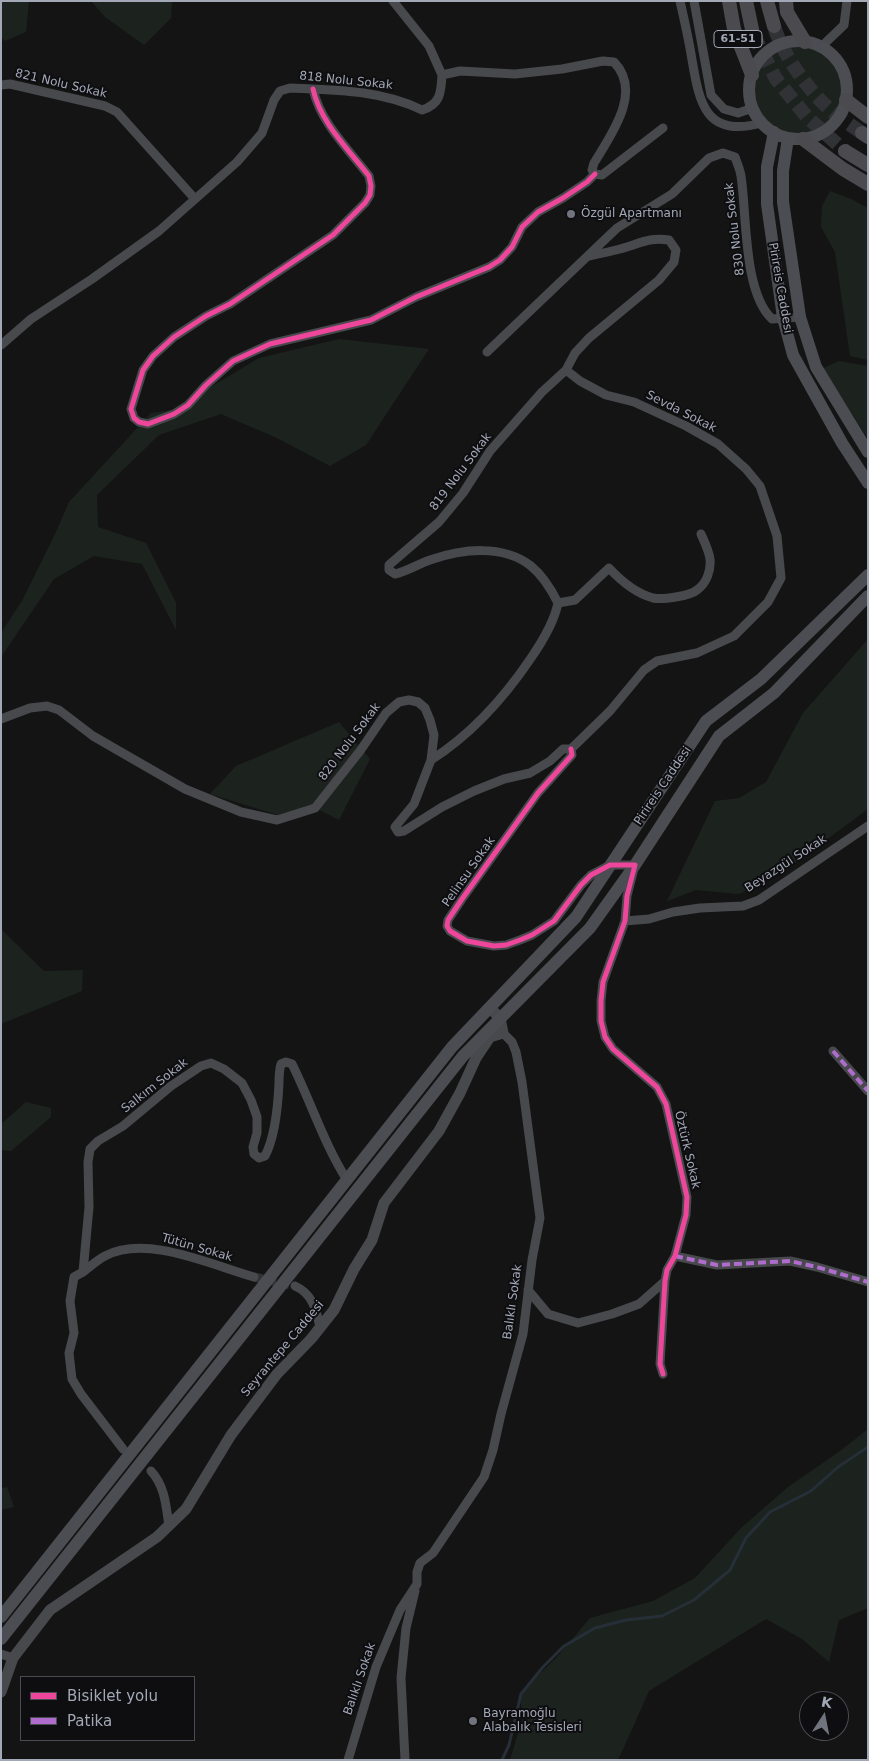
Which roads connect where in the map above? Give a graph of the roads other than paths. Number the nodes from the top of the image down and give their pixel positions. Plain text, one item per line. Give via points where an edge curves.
1 (393, 1) edge
2 (680, 1) edge
3 (694, 1) edge
4 (729, 1) edge
5 (746, 1) edge
6 (767, 1) edge
7 (786, 1) edge
8 (847, 1) edge
9 (774, 26) tunnel mouth
10 (753, 34) tunnel mouth
11 (805, 42) junction
12 (821, 47) junction
13 (442, 75) junction
14 (752, 75) junction
15 (1, 85) edge
16 (313, 89) junction
17 (846, 100) junction
18 (753, 108) junction
19 (863, 113) edge
20 (762, 123) junction
21 (663, 128) dead end
22 (774, 132) junction
23 (788, 138) junction
24 (804, 139) junction
25 (845, 151) tunnel mouth
26 (868, 165) edge
27 (596, 174) junction
28 (868, 184) edge
29 (195, 199) junction
30 (589, 256) junction
31 (800, 317) junction
32 (783, 318) junction
33 (1, 345) edge
34 (487, 352) dead end
35 (566, 370) junction
36 (868, 452) edge
37 (868, 483) edge
38 (702, 534) dead end
39 (868, 575) edge
40 (868, 596) edge
41 (558, 603) junction
42 (1, 719) edge
43 (571, 750) junction
44 (431, 760) junction
45 (868, 826) edge
46 (610, 865) junction
47 (635, 865) junction
48 (625, 921) junction
49 (490, 1008) junction
50 (500, 1018) junction
51 (503, 1034) junction
52 (833, 1051) dead end
53 (868, 1091) edge
54 (347, 1180) junction
55 (675, 1256) junction
56 (83, 1272) junction
57 (254, 1277) tunnel mouth
58 (665, 1281) junction
59 (868, 1282) edge
60 (295, 1286) tunnel mouth
61 (528, 1290) junction
62 (320, 1327) junction
63 (663, 1374) dead end
64 (123, 1449) dead end
65 (150, 1471) dead end
66 (169, 1526) junction
67 (417, 1584) junction
68 (1, 1617) edge
69 (1, 1639) edge
70 (1, 1654) edge
71 (13, 1658) junction
72 (1, 1692) edge
73 (348, 1760) edge
74 (405, 1760) edge

1 - 13 street via 429,46
2 - 20 street via 702,106 714,120 734,127 745,128
3 - 18 street via 711,95 724,109 738,113
4 - 14 main road, 61-51 via 734,29
5 - 10 main road, 61-51
6 - 9 main road
7 - 11 main road via 787,12
8 - 12 street via 844,25
11 - 12 main road
11 - 14 main road, 61-51 via 788,42 772,48
12 - 17 main road via 835,57 843,70
13 - 16 street, 818 Nolu Sokak via 438,100 422,110 386,96
13 - 27 street via 460,71 515,74 614,62 624,76 626,89 621,114 594,163 592,170
14 - 18 main road, 61-51 via 749,92
15 - 29 street, 821 Nolu Sokak via 10,84 105,106 117,112
16 - 27 street via 323,114 369,176 370,195 333,235 174,337 153,356 143,370 131,409 139,422 148,424 174,414 188,405 233,361 270,344 371,320 416,297 489,267 512,247 522,227 538,212 564,198
16 - 29 street, 818 Nolu Sokak via 280,91 262,133 237,162
17 - 19 main road
17 - 24 main road via 841,114 831,126
18 - 20 main road, 61-51
20 - 22 main road, 61-51
21 - 27 street via 602,175
22 - 23 main road, 61-51
22 - 32 main road, Pirireis Caddesi via 767,167 767,204
23 - 24 main road
23 - 31 main road, Pirireis Caddesi via 783,202
24 - 28 main road
25 - 26 main road
29 - 33 street, 818 Nolu Sokak via 159,231 31,319
30 - 32 street, 830 Nolu Sokak via 618,228 672,194 710,158 722,153 735,157 741,174 755,289 764,311 772,319
30 - 34 street, 830 Nolu Sokak
30 - 35 street, 819 Nolu Sokak via 658,238 669,240 676,250 674,262 659,280 589,338
31 - 32 street, 830 Nolu Sokak
31 - 36 main road, Pirireis Caddesi via 816,367
32 - 37 main road, Pirireis Caddesi via 793,355
35 - 41 street, 819 Nolu Sokak via 542,392 490,452 439,522 388,565 395,574 454,553 500,552 532,567
35 - 43 street, Sevda Sokak via 606,395 634,402 686,426 718,444 746,469 760,486 777,536 781,578 768,602 734,636 697,653 657,661 644,670 610,711
38 - 41 street via 710,558 709,575 697,590 676,597 654,598 621,581 608,568 575,600
39 - 46 main road, Pirireis Caddesi via 762,679 706,721
40 - 47 main road, Pirireis Caddesi via 774,693 719,736
41 - 44 street via 556,614 538,648 512,686 453,746
42 - 44 street, 820 Nolu Sokak via 30,708 47,706 59,710 93,736 185,789 241,812 277,820 315,808 386,713 399,702 418,702 425,708 434,735
43 - 44 street, 820 Nolu Sokak via 563,749 530,772 504,779 442,806 417,824 398,832 395,827 414,804
43 - 46 street, Pelinsu Sokak via 572,755 533,800 462,899 447,926 457,936 480,944 506,945 520,940 554,921 591,875
45 - 48 street, Beyazgül Sokak via 759,900 743,906 700,908
46 - 47 street
46 - 49 main road, Pirireis Caddesi via 576,917
47 - 48 street, Öztürk Sokak
47 - 50 main road, Pirireis Caddesi via 590,928
48 - 55 street, Öztürk Sokak via 603,982 601,1021 605,1037 613,1049 657,1087 666,1104 687,1197 686,1215
49 - 50 street
49 - 54 main road, Pirireis Caddesi via 452,1047
50 - 51 street
50 - 69 main road, Pirireis Caddesi via 463,1056
51 - 61 street, Balıklı Sokak via 512,1042 519,1066 540,1218
51 - 62 street, Seyrantepe Caddesi via 490,1037 439,1131 384,1203 372,1240 334,1310
52 - 53 street
54 - 56 street, Salkım Sokak via 336,1163 292,1064 281,1064 269,1148 265,1156 259,1158 253,1147 257,1117 242,1083 211,1063 201,1066 90,1149
54 - 68 main road, Pirireis Caddesi
55 - 58 street, Öztürk Sokak
55 - 59 street via 717,1265 790,1261
56 - 57 street, Tütün Sokak via 106,1256 149,1247
56 - 64 street via 74,1277 70,1301 74,1333 69,1353 72,1379
58 - 61 street via 639,1304 578,1323 548,1314
58 - 63 street, Öztürk Sokak via 660,1364
60 - 62 street via 311,1297
61 - 67 street, Balıklı Sokak via 523,1334 484,1477 433,1553 420,1563
62 - 66 street, Seyrantepe Caddesi via 271,1381 231,1435 186,1509
65 - 66 street via 163,1491
66 - 71 street, Seyrantepe Caddesi via 158,1537 50,1610
67 - 73 street, Balıklı Sokak via 400,1610 376,1666
67 - 74 street, Balıklı Sokak via 406,1628 401,1678
70 - 71 street
71 - 72 street, Seyrantepe Caddesi

